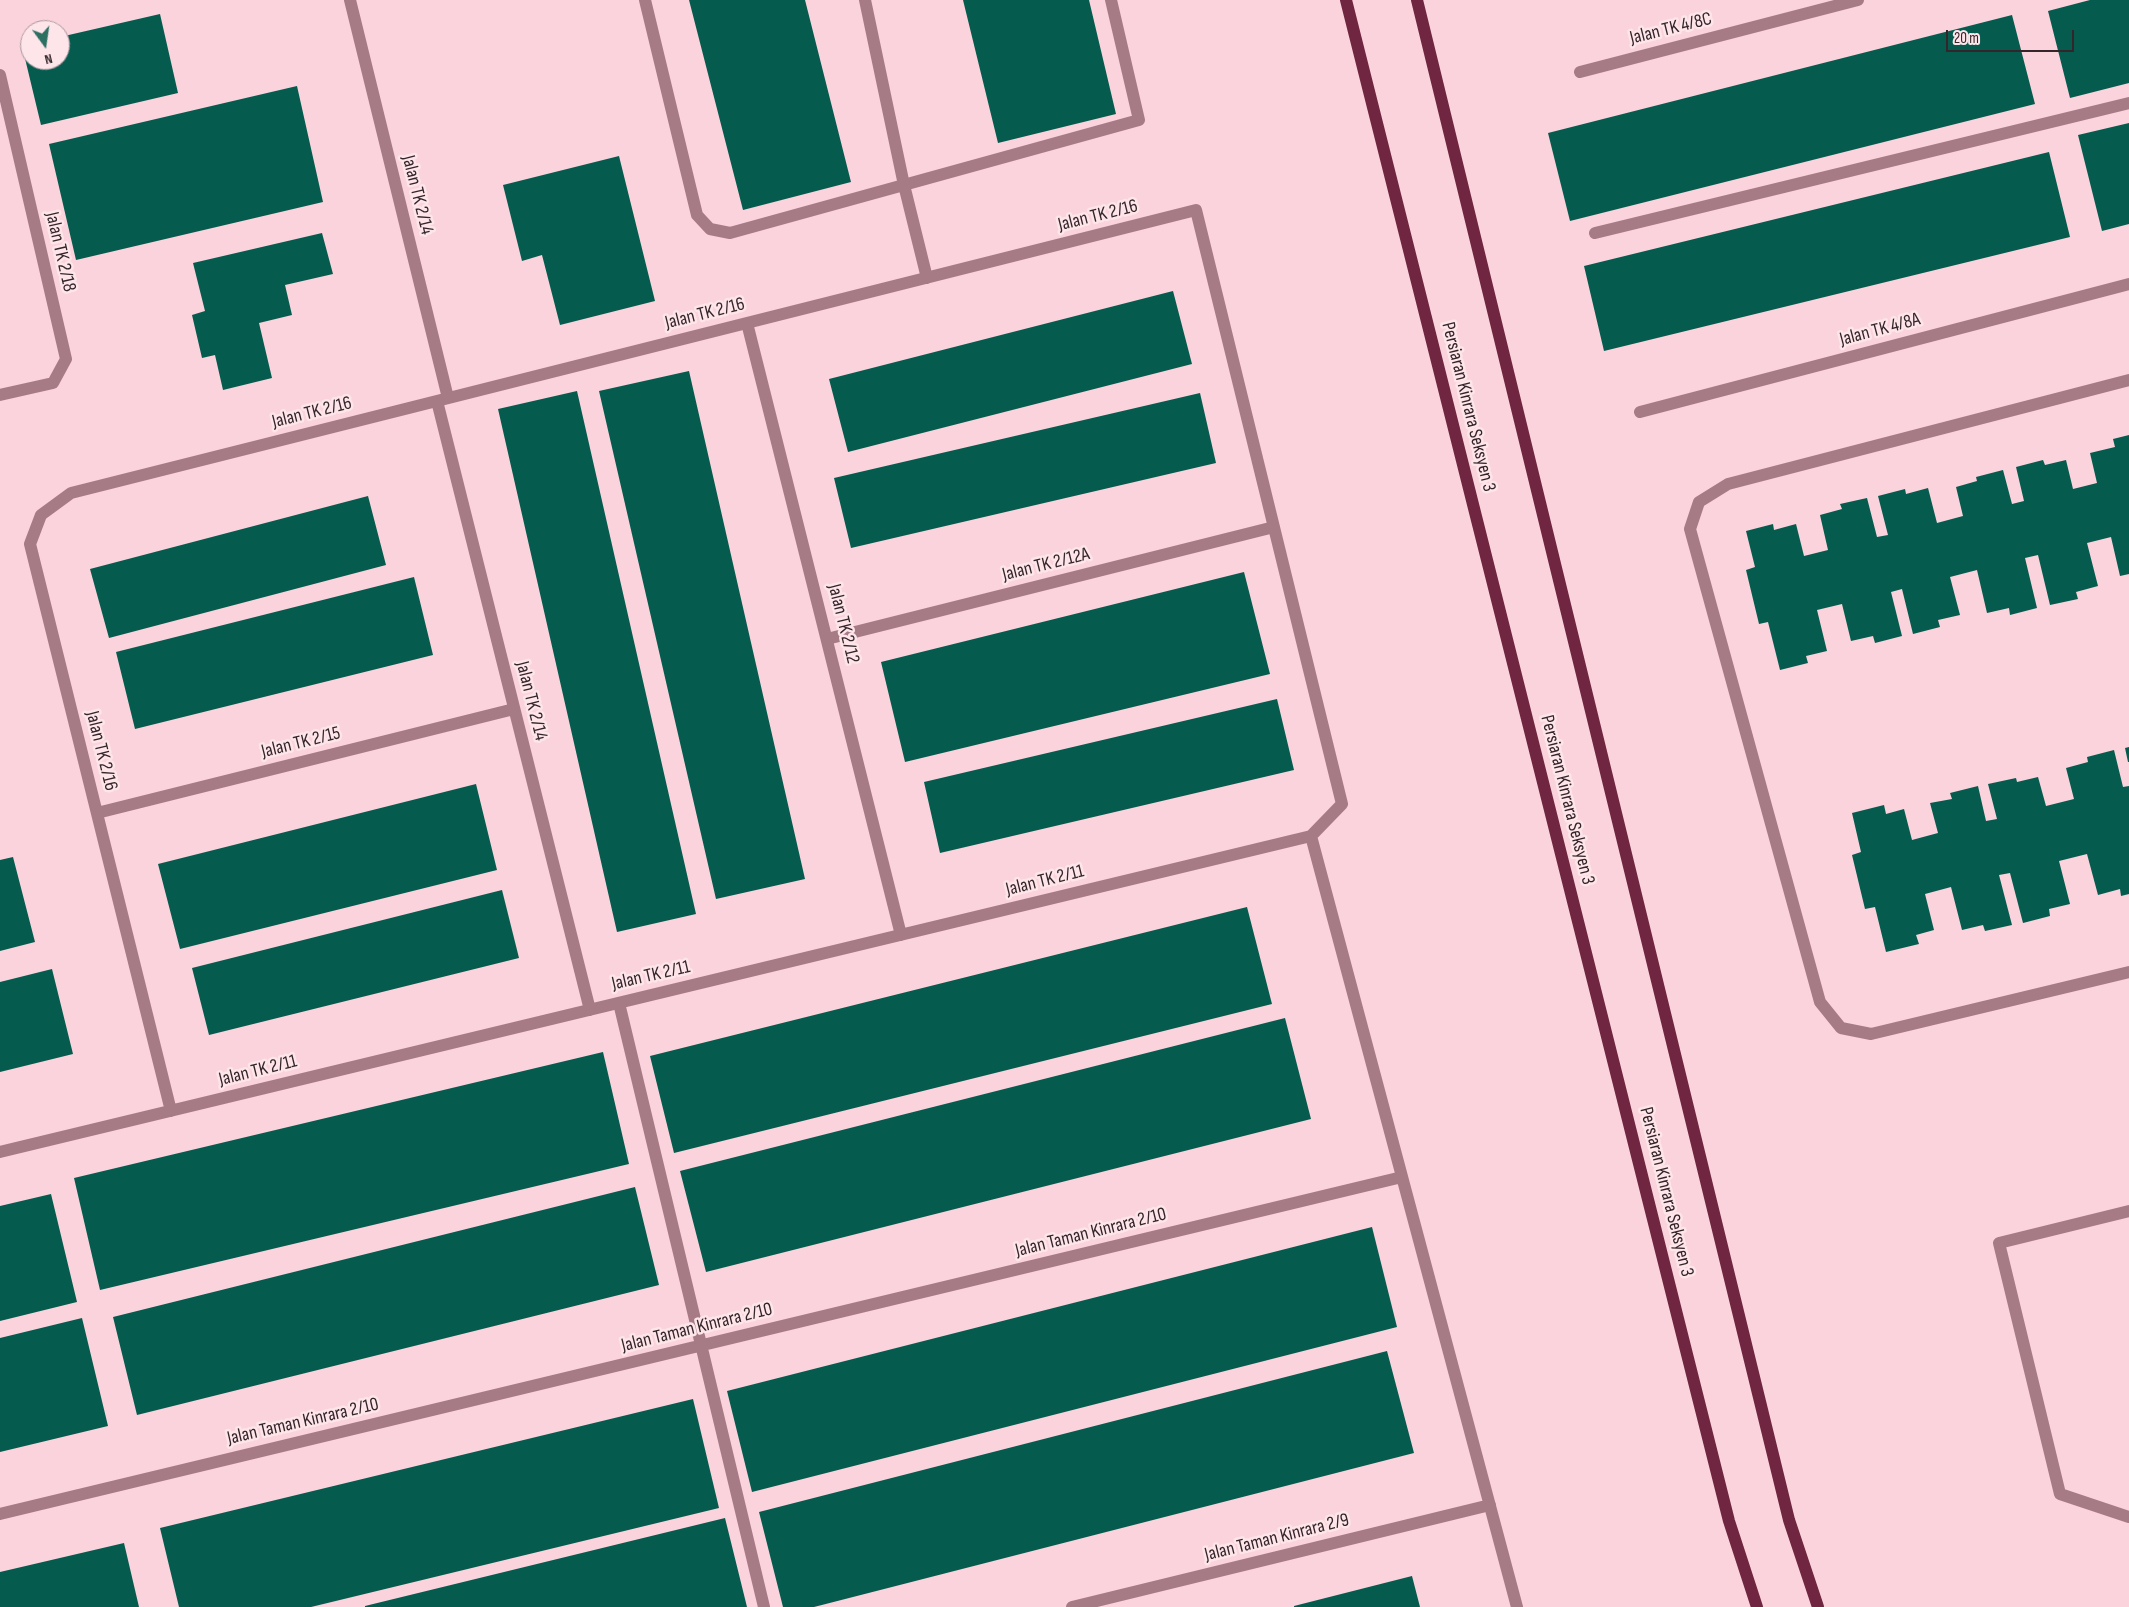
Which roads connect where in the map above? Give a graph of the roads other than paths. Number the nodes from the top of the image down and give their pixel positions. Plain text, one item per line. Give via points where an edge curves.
1 (350, 0) edge
2 (645, 0) edge
3 (865, 0) edge
4 (1111, 0) edge
5 (1346, 0) edge
6 (1417, 0) edge
7 (1858, 0) edge
8 (1580, 72) dead end
9 (0, 75) edge
10 (2129, 103) edge
11 (904, 185) junction
12 (1595, 234) dead end
13 (927, 278) junction
14 (2129, 284) edge
15 (747, 323) junction
16 (2129, 380) edge
17 (0, 395) edge
18 (442, 400) junction
19 (1640, 412) dead end
20 (1274, 527) junction
21 (827, 639) junction
22 (514, 709) junction
23 (98, 813) junction
24 (1312, 836) junction
25 (902, 935) junction
26 (2129, 972) edge
27 (619, 1003) junction
28 (590, 1010) junction
29 (171, 1111) junction
30 (0, 1152) edge
31 (1402, 1177) junction
32 (2129, 1211) edge
33 (702, 1346) junction
34 (1490, 1505) junction
35 (0, 1514) edge
36 (2129, 1516) edge
37 (764, 1607) edge
38 (1072, 1607) edge
39 (1517, 1607) edge
40 (1756, 1607) edge
41 (1818, 1607) edge

1 - 18 street, Jalan TK 2/14
2 - 11 street via 697,215 710,229 730,234
3 - 11 street
4 - 11 street via 1139,120
5 - 40 main road, Persiaran Kinrara Seksyen 3 via 1729,1521
6 - 41 main road via 1789,1520
7 - 8 street, Jalan TK 4/8C
9 - 17 street, Jalan TK 2/18 via 66,359 53,382
10 - 12 street
11 - 13 street
13 - 15 street, Jalan TK 2/16
13 - 20 street, Jalan TK 2/16 via 1196,210
14 - 19 street, Jalan TK 4/8A
15 - 18 street, Jalan TK 2/16
15 - 21 street, Jalan TK 2/12
16 - 26 street via 1728,484 1700,502 1690,529 1820,1002 1841,1028 1871,1034
18 - 22 street, Jalan TK 2/14
18 - 23 street, Jalan TK 2/16 via 71,493 41,515 30,544
20 - 21 street, Jalan TK 2/12A
20 - 24 street via 1342,804
21 - 25 street, Jalan TK 2/12
22 - 23 street, Jalan TK 2/15
22 - 28 street, Jalan TK 2/14
23 - 29 street, Jalan TK 2/16
24 - 25 street, Jalan TK 2/11
24 - 31 street
25 - 27 street, Jalan TK 2/11
27 - 28 street, Jalan TK 2/11
27 - 33 street
28 - 29 street, Jalan TK 2/11
29 - 30 street, Jalan TK 2/11
31 - 33 street, Jalan Taman Kinrara 2/10
31 - 34 street
32 - 36 street via 1999,1243 2060,1494
33 - 35 street, Jalan Taman Kinrara 2/10
33 - 37 street
34 - 38 street, Jalan Taman Kinrara 2/9
34 - 39 street

